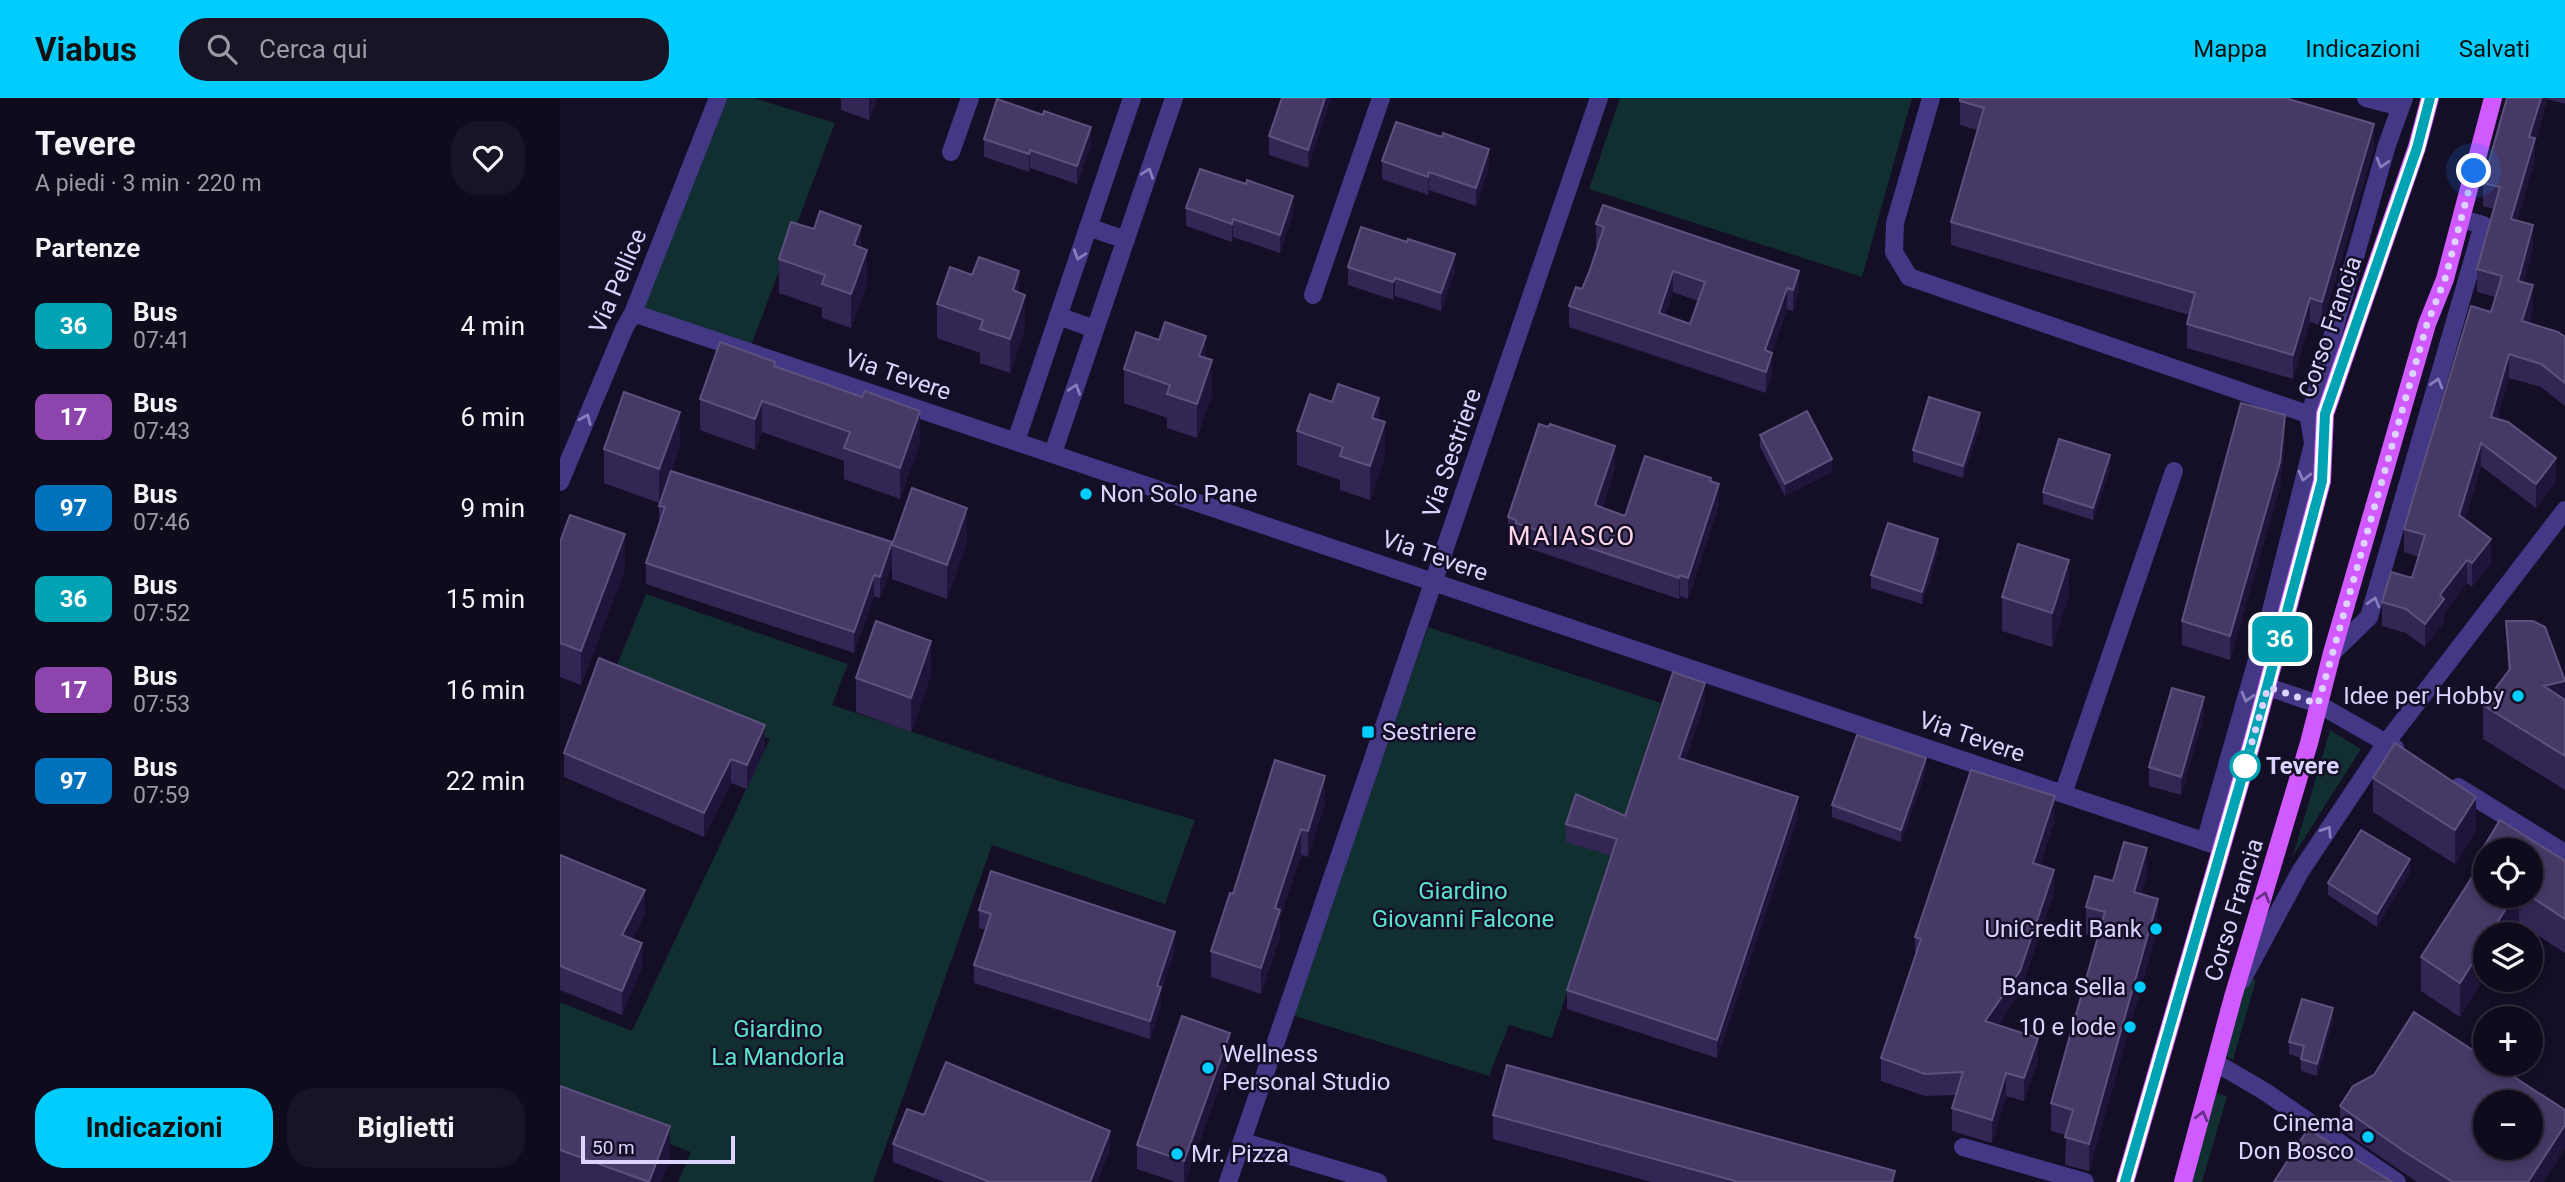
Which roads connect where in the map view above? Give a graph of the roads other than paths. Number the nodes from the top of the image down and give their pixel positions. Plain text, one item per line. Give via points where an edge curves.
1 (718, 98) edge
2 (970, 98) edge
3 (1132, 98) edge
4 (1174, 98) edge
5 (1381, 98) edge
6 (1599, 98) edge
7 (1931, 98) edge
8 (2366, 98) edge
9 (2430, 98) edge
10 (2493, 98) edge
11 (2402, 103) edge
12 (951, 152) dead end
13 (2462, 219) junction
14 (1088, 228) junction
15 (1126, 240) junction
16 (1312, 295) dead end
17 (633, 313) junction
18 (1058, 316) junction
19 (1096, 329) junction
20 (2310, 415) junction
21 (1016, 441) junction
22 (1053, 453) junction
23 (2174, 471) dead end
24 (560, 481) edge
25 (2565, 510) edge
26 (1434, 582) junction
27 (2332, 653) junction
28 (2268, 687) junction
29 (2318, 704) junction
30 (2386, 743) junction
31 (2406, 754) edge
32 (2440, 775) edge
33 (2063, 794) junction
34 (2213, 844) junction
35 (2565, 853) edge
36 (2275, 863) junction
37 (2300, 872) junction
38 (2233, 997) junction
39 (2216, 1063) junction
40 (1244, 1142) junction
41 (1963, 1147) dead end
42 (1228, 1182) edge
43 (1378, 1182) edge
44 (2085, 1182) edge
45 (2125, 1182) edge
46 (2183, 1182) edge
47 (2397, 1182) edge

1 - 17 street, Via Pellice
2 - 12 street
3 - 14 street
15 -> 4 street
5 - 16 street
6 - 26 street, Via Sestriere
7 - 20 street, Corso Francia via 1895,223 1894,253 1909,277
8 - 11 street, Corso Francia
9 - 28 main road, Corso Francia via 2325,414 2322,481
10 - 13 main road, Corso Francia
11 -> 20 street, Corso Francia
13 - 27 main road, Corso Francia
27 -> 13 street via 2369,617 2483,225
14 - 15 street
14 -> 18 street
15 - 19 street
17 - 21 street, Via Tevere
24 -> 17 street, Via Pellice
18 - 19 street
18 - 21 street
22 -> 19 street
20 -> 34 street, Corso Francia via 2312,444
21 - 22 street, Via Tevere
22 - 26 street, Via Tevere
23 - 33 street
25 - 30 street
26 - 33 street, Via Tevere
26 - 40 street, Via Sestriere
27 - 29 main road, Corso Francia
28 - 29 street
28 - 34 main road, Corso Francia
29 - 30 street
29 - 36 main road, Corso Francia
30 - 31 street
37 -> 30 street
32 - 35 street
33 - 34 street, Via Tevere
34 - 45 main road, Corso Francia
36 - 37 street
38 -> 36 main road, Corso Francia
37 - 38 street
38 - 39 main road, Corso Francia
46 -> 39 main road, Corso Francia
39 - 47 street
40 - 42 street, Via Sestriere
40 - 43 street
41 - 44 street

